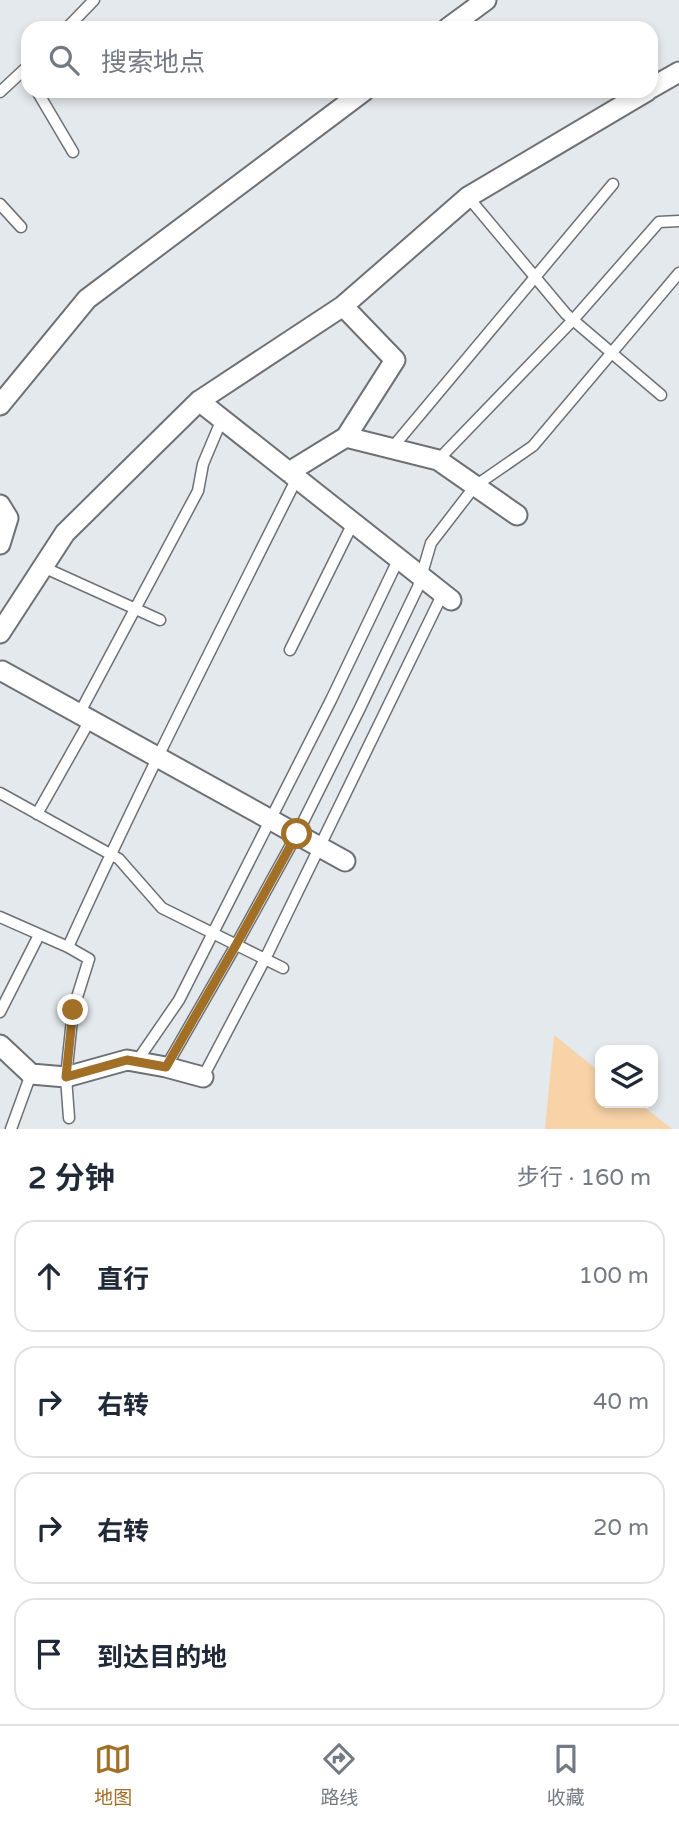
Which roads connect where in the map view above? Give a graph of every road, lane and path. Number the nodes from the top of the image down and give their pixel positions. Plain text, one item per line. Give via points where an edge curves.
1 (94, 0) edge
2 (486, 0) edge
3 (74, 21) edge
4 (458, 21) edge
5 (679, 72) edge
6 (21, 73) edge
7 (18, 76) junction
8 (21, 78) edge
9 (658, 85) edge
10 (0, 92) edge
11 (41, 98) edge
12 (355, 98) edge
13 (635, 98) edge
14 (73, 152) dead end
15 (613, 184) dead end
16 (468, 197) junction
17 (0, 204) edge
18 (679, 221) edge
19 (21, 227) dead end
20 (679, 273) edge
21 (535, 277) junction
22 (343, 306) junction
23 (573, 320) junction
24 (661, 395) dead end
25 (199, 401) junction
26 (0, 405) edge
27 (222, 419) junction
28 (346, 437) junction
29 (391, 448) junction
30 (438, 460) junction
31 (293, 475) junction
32 (475, 486) junction
33 (0, 505) edge
34 (517, 515) dead end
35 (354, 523) junction
36 (0, 544) edge
37 (399, 558) junction
38 (43, 567) junction
39 (447, 596) joint
40 (137, 609) junction
41 (160, 620) dead end
42 (0, 633) edge
43 (290, 650) dead end
44 (1, 669) edge
45 (85, 717) junction
46 (157, 757) junction
47 (0, 793) edge
48 (37, 814) junction
49 (271, 819) junction
50 (297, 834) junction
51 (321, 847) junction
52 (110, 854) junction
53 (345, 861) dead end
54 (0, 917) edge
55 (212, 933) junction
56 (39, 935) junction
57 (236, 945) junction
58 (68, 947) junction
59 (265, 959) junction
60 (282, 968) dead end
61 (0, 1012) edge
62 (0, 1045) edge
63 (137, 1062) junction
64 (166, 1067) junction
65 (31, 1074) junction
66 (66, 1077) junction
67 (203, 1077) joint
68 (69, 1118) dead end
69 (11, 1129) edge

1 - 3 lane
2 - 4 street
5 - 9 street
6 - 7 lane
7 - 8 lane
7 - 10 lane
11 - 14 lane
12 - 26 street via 86,299
13 - 16 street
15 - 21 lane
16 - 21 lane
16 - 22 street
17 - 19 lane
18 - 23 lane via 659,222
20 - 32 lane via 533,446
21 - 23 lane
21 - 29 lane
22 - 25 street
22 - 28 street via 395,360
23 - 24 lane
23 - 30 lane
25 - 27 street
25 - 38 street via 65,533
27 - 31 street
27 - 40 lane via 203,464 198,491
28 - 29 street
28 - 31 street
29 - 30 street
30 - 32 street
31 - 35 street
31 - 46 lane
32 - 34 street
32 - 50 lane via 431,543 418,587
33 - 36 street via 8,518
35 - 37 street
35 - 43 lane
37 - 39 street
37 - 49 lane
38 - 40 lane
38 - 42 street
39 - 51 lane
40 - 41 lane
40 - 45 lane
44 - 45 street
45 - 46 street
45 - 48 lane
46 - 49 street
46 - 52 lane
47 - 48 lane
48 - 52 lane
49 - 50 street
49 - 55 lane
50 - 51 street
50 - 57 lane
51 - 53 street
51 - 59 lane
52 - 55 lane via 162,908
52 - 58 lane
54 - 56 lane
55 - 57 lane
55 - 63 lane via 178,1000
56 - 58 lane
56 - 61 lane
57 - 59 lane
57 - 64 lane
58 - 66 lane via 89,959 73,1010
59 - 60 lane
59 - 67 lane
62 - 65 street
63 - 64 street
63 - 66 street via 127,1060
64 - 67 street
65 - 66 street
65 - 69 lane
66 - 68 lane

